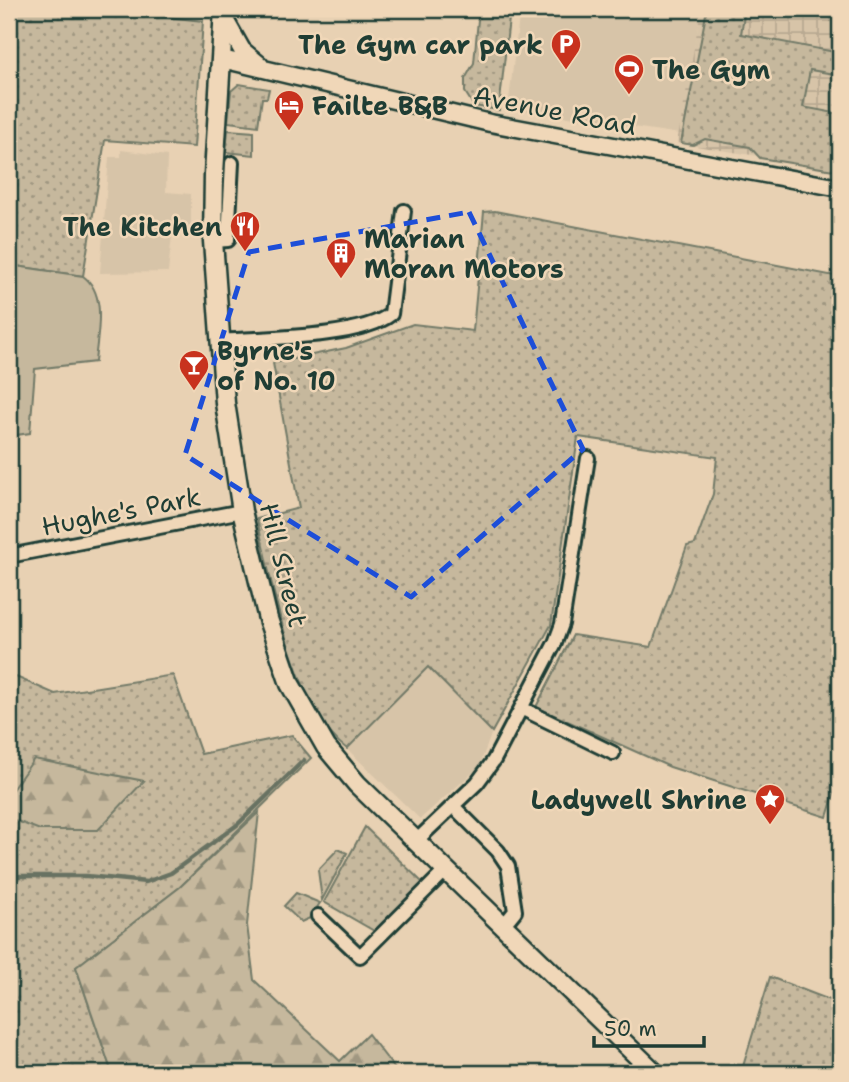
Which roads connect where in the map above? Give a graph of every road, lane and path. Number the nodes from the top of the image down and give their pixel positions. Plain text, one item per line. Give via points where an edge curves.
1 (224, 13) edge
2 (222, 59) junction
3 (264, 68) junction
4 (232, 163) dead end
5 (840, 188) edge
6 (404, 211) dead end
7 (213, 241) junction
8 (219, 341) junction
9 (588, 458) dead end
10 (242, 511) junction
11 (9, 556) edge
12 (521, 708) junction
13 (613, 753) dead end
14 (453, 806) junction
15 (415, 842) junction
16 (444, 871) junction
17 (318, 916) dead end
18 (502, 927) junction
19 (655, 1073) edge

1 - 2 main road, Hill Street
1 - 3 street via 242,50
2 - 3 street, Avenue Road
2 - 7 main road, Hill Street
3 - 5 street, Avenue Road via 490,123
4 - 7 street via 228,240
6 - 8 street via 391,314 379,323
7 - 8 main road, Hill Street
8 - 10 main road, Hill Street
9 - 12 street via 562,624
10 - 11 street, Hughe's Park
10 - 15 main road, Hill Street via 268,619 295,693 331,754
12 - 13 street
12 - 14 street via 494,760
14 - 15 street
14 - 18 street via 508,866 515,911
15 - 16 main road, Hill Street
16 - 17 street via 360,956
16 - 18 main road, Hill Street
18 - 19 main road, Hill Street

